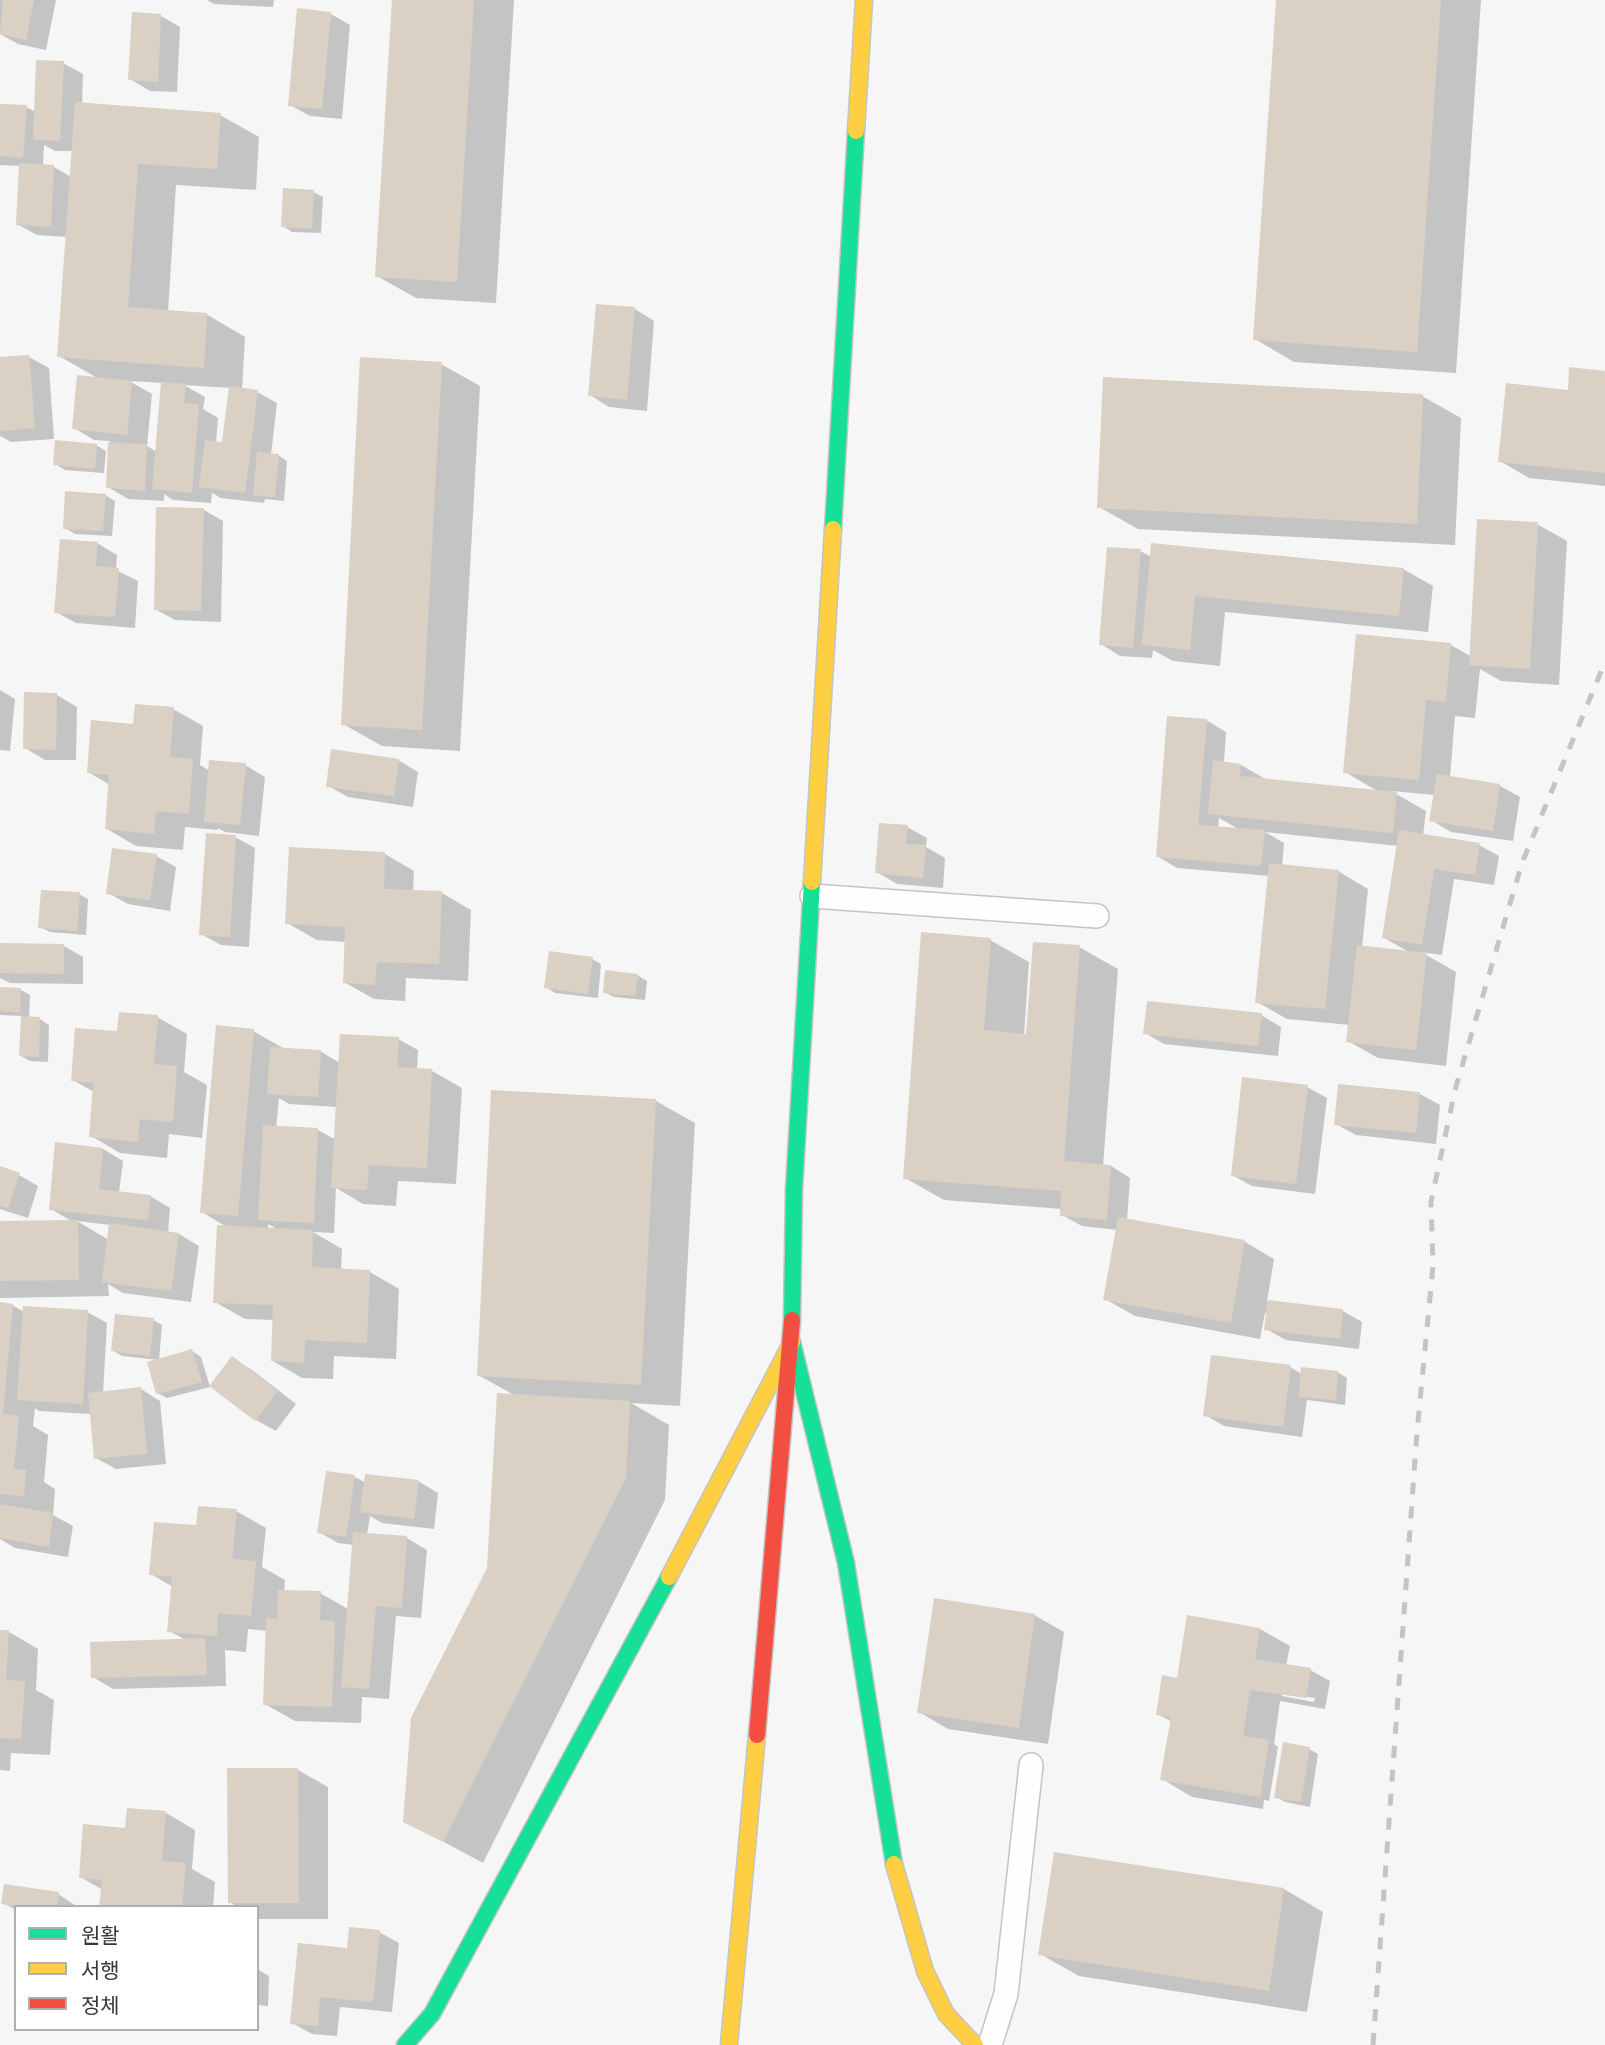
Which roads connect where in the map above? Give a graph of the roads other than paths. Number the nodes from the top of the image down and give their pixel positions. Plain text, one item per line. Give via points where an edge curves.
1 (864, 0) edge
2 (812, 896) junction
3 (1097, 916) dead end
4 (792, 1342) junction
5 (1031, 1765) dead end
6 (405, 2045) edge
7 (729, 2045) edge
8 (975, 2045) edge
9 (990, 2045) edge

1 - 2 main road
2 - 3 lane
2 - 4 main road via 794,1189
4 - 6 main road via 432,2014
4 - 7 main road
4 - 8 main road via 846,1563 895,1873 925,1971 946,2014
5 - 9 lane via 1006,1994

